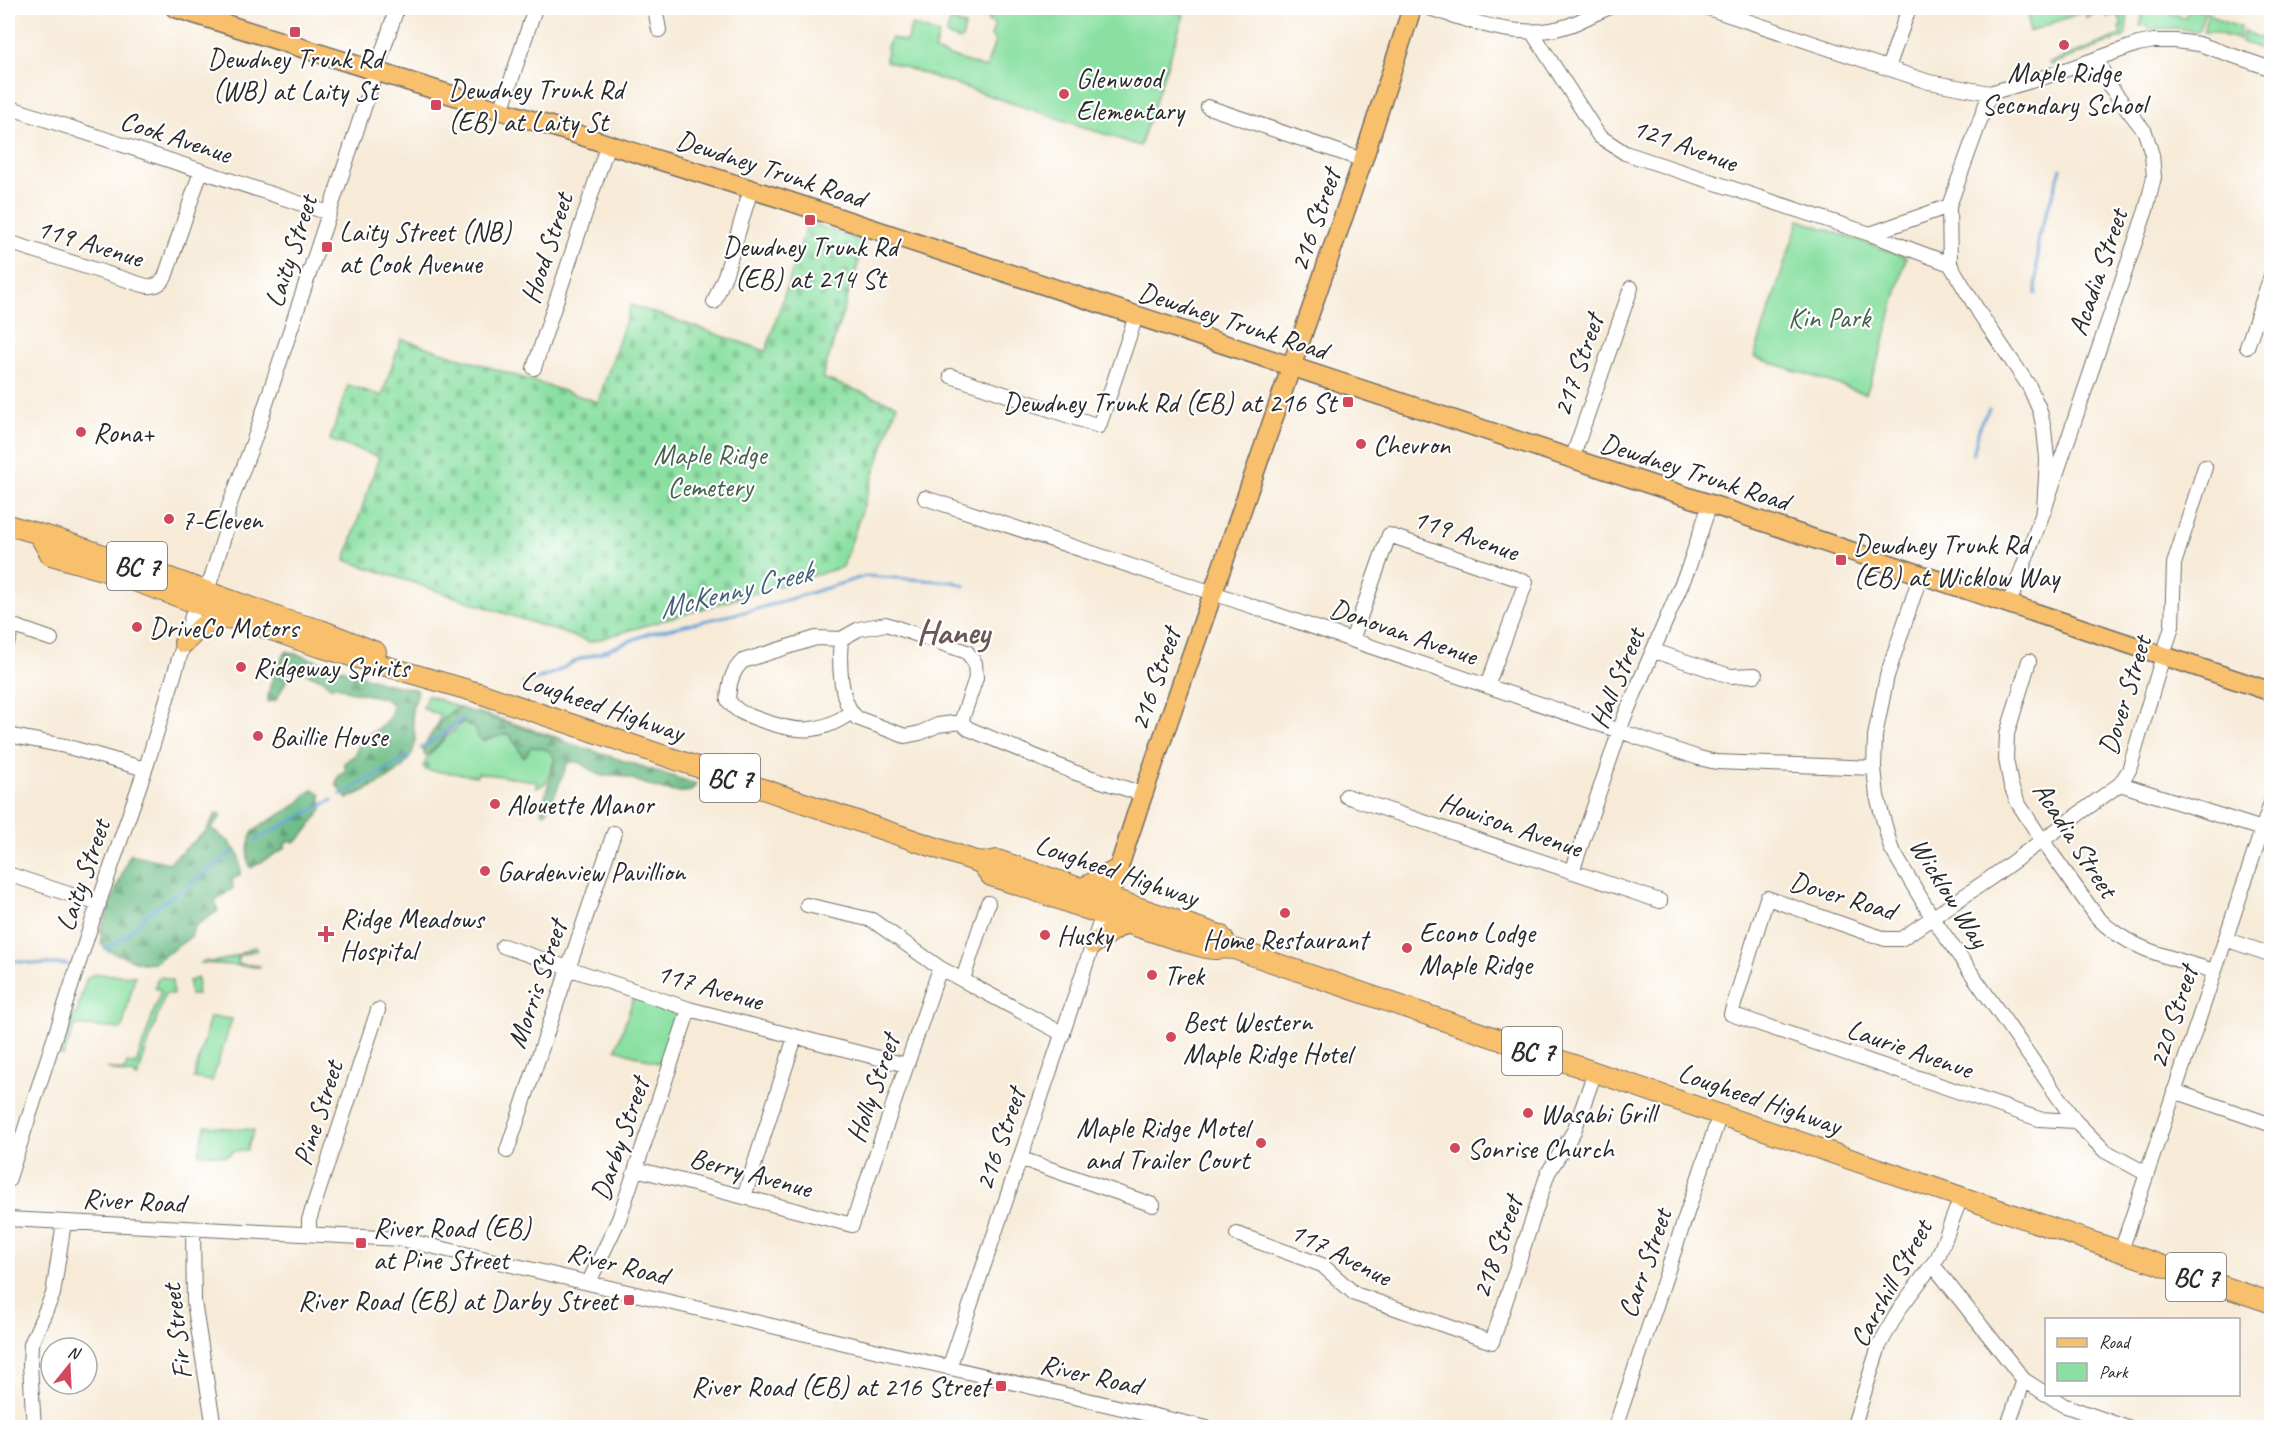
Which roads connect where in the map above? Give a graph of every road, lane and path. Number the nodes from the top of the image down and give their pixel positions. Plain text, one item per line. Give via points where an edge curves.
1 (174, 8) edge
2 (397, 8) edge
3 (535, 8) edge
4 (655, 8) edge
5 (1412, 8) edge
6 (1429, 8) edge
7 (1608, 8) edge
8 (1708, 8) edge
9 (1909, 8) edge
10 (659, 30) dead end
11 (1532, 32) junction
12 (2097, 59) junction
13 (1888, 68) junction
14 (2271, 69) edge
15 (376, 72) junction
16 (1990, 93) junction
17 (8, 107) edge
18 (1208, 107) dead end
19 (501, 111) junction
20 (608, 144) junction
21 (1363, 160) junction
22 (201, 171) junction
23 (750, 189) junction
24 (1949, 206) junction
25 (329, 213) junction
26 (1870, 234) junction
27 (8, 242) edge
28 (1950, 264) junction
29 (2271, 273) edge
30 (1631, 288) dead end
31 (714, 302) dead end
32 (1136, 316) junction
33 (2247, 347) dead end
34 (534, 368) dead end
35 (1292, 368) junction
36 (951, 376) dead end
37 (1572, 459) junction
38 (2205, 467) dead end
39 (925, 498) dead end
40 (1710, 504) junction
41 (2044, 510) junction
42 (8, 525) edge
43 (1921, 574) junction
44 (1213, 592) junction
45 (201, 593) junction
46 (2009, 604) junction
47 (234, 618) junction
48 (51, 639) dead end
49 (841, 639) junction
50 (1352, 640) junction
51 (8, 641) edge
52 (184, 643) junction
53 (1654, 651) junction
54 (2164, 656) junction
55 (2029, 661) dead end
56 (1755, 675) dead end
57 (1487, 687) junction
58 (2271, 692) edge
59 (479, 693) junction
60 (850, 713) junction
61 (961, 722) junction
62 (1620, 731) junction
63 (8, 735) edge
64 (1874, 768) junction
65 (145, 769) junction
66 (2120, 784) junction
67 (1143, 794) junction
68 (1346, 796) dead end
69 (2271, 800) edge
70 (2262, 830) junction
71 (614, 833) dead end
72 (2042, 840) junction
73 (981, 863) junction
74 (1118, 869) junction
75 (1572, 872) junction
76 (8, 874) edge
77 (1083, 888) junction
78 (1660, 902) dead end
79 (988, 903) dead end
80 (99, 904) junction
81 (807, 905) dead end
82 (1106, 906) junction
83 (1932, 917) junction
84 (1126, 922) junction
85 (2225, 939) junction
86 (1093, 944) junction
87 (503, 946) dead end
88 (1229, 947) junction
89 (2271, 955) edge
90 (568, 968) junction
91 (940, 968) junction
92 (2214, 971) junction
93 (963, 979) junction
94 (689, 1009) junction
95 (378, 1010) dead end
96 (1731, 1014) joint
97 (1063, 1034) junction
98 (795, 1037) junction
99 (906, 1065) junction
100 (1594, 1072) junction
101 (2174, 1091) junction
102 (1720, 1114) junction
103 (2075, 1121) junction
104 (2271, 1125) edge
105 (507, 1151) dead end
106 (1022, 1159) junction
107 (636, 1169) junction
108 (2146, 1174) junction
109 (8, 1181) edge
110 (744, 1197) junction
111 (1961, 1197) junction
112 (1153, 1205) dead end
113 (8, 1219) edge
114 (64, 1222) junction
115 (852, 1225) joint
116 (193, 1229) junction
117 (309, 1233) junction
118 (1237, 1234) dead end
119 (2121, 1251) junction
120 (1933, 1265) junction
121 (589, 1282) junction
122 (2271, 1303) edge
123 (1492, 1342) joint
124 (949, 1368) junction
125 (2024, 1380) junction
126 (2045, 1393) edge
127 (2050, 1396) edge
128 (34, 1428) edge
129 (214, 1428) edge
130 (1207, 1428) edge
131 (1615, 1428) edge
132 (1853, 1428) edge
133 (2007, 1428) edge
134 (2128, 1428) edge

1 - 15 main road, Dewdney Trunk Road
2 - 15 street, Laity Street
3 - 19 street
4 - 10 street
5 - 21 main road, 216 Street
6 - 11 street via 1492,27
7 - 11 street via 1571,25
8 - 13 street
9 - 13 street
11 - 26 street, 121 Avenue via 1599,136 1625,153
12 - 14 street via 2143,43 2175,41
12 - 16 street
12 - 41 street, Acadia Street via 2109,85 2145,132 2154,177
13 - 16 street via 1936,83
15 - 19 main road, Dewdney Trunk Road
15 - 25 street, Laity Street
16 - 24 street
17 - 22 street, Cook Avenue
18 - 21 street
19 - 20 main road, Dewdney Trunk Road
20 - 23 main road, Dewdney Trunk Road
20 - 34 street, Hood Street
21 - 35 main road, 216 Street
22 - 25 street, Cook Avenue
22 - 27 street, 119 Avenue via 165,277 158,285 143,285
23 - 31 street
23 - 32 main road, Dewdney Trunk Road
24 - 26 street
24 - 28 street
25 - 45 street, Laity Street via 258,428 228,509 219,522
26 - 28 street, 121 Avenue
28 - 41 street, Acadia Street via 2030,386 2044,429
29 - 33 street
30 - 37 street, 217 Street
32 - 35 main road, Dewdney Trunk Road
32 - 36 street via 1099,426
35 - 37 main road, Dewdney Trunk Road
35 - 44 main road, 216 Street
37 - 40 main road, Dewdney Trunk Road
38 - 54 street, Dover Street via 2174,564 2172,626
39 - 44 street, Donovan Avenue
40 - 43 main road, Dewdney Trunk Road
40 - 53 street, Hall Street
41 - 46 street, Acadia Street
42 - 45 highway, Lougheed Highway / BC 7 via 39,535 51,555
43 - 46 main road, Dewdney Trunk Road
43 - 64 street, Wicklow Way via 1881,696
44 - 50 street, Donovan Avenue
44 - 67 main road, 216 Street
45 - 47 highway, Lougheed Highway / BC 7
45 - 52 street, Laity Street
45 - 59 highway, Lougheed Highway / BC 7 via 321,630
46 - 54 main road, Dewdney Trunk Road
47 - 52 highway via 209,622
47 - 59 highway, Lougheed Highway / BC 7
48 - 51 street via 16,627
49 - 60 street via 840,660
49 - 60 street via 816,638 743,661 736,667 728,700 735,710 793,731 820,729
49 - 61 street via 859,628 886,624 967,652 975,663 976,678
50 - 57 street, Donovan Avenue
50 - 57 street, 119 Avenue via 1389,535 1526,582
52 - 65 street, Laity Street
53 - 56 street via 1730,676
53 - 62 street, Hall Street
54 - 58 main road, Dewdney Trunk Road
54 - 66 street, Dover Street via 2129,770
55 - 72 street, Acadia Street via 2007,734 2006,759 2018,803
57 - 62 street, Donovan Avenue
59 - 73 highway, Lougheed Highway / BC 7
60 - 61 street via 905,736
61 - 67 street via 969,729 1076,773
62 - 64 street, Donovan Avenue via 1716,762
62 - 75 street, Hall Street
63 - 65 street via 65,746
64 - 83 street, Wicklow Way via 1880,814 1891,848
65 - 80 street, Laity Street
66 - 70 street
66 - 72 street, Dover Street
67 - 74 main road, 216 Street
68 - 75 street, Howison Avenue
69 - 70 street, 220 Street
70 - 85 street, 220 Street
71 - 90 street, Morris Street
72 - 83 street, Dover Street
72 - 92 street, Acadia Street via 2112,932 2149,951
73 - 77 highway, Lougheed Highway / BC 7 via 997,860
73 - 82 highway, Lougheed Highway / BC 7 via 992,876
74 - 77 highway
74 - 82 main road, 216 Street
75 - 78 street, Howison Avenue
76 - 80 street
77 - 82 highway, Lougheed Highway / BC 7
79 - 93 street
80 - 109 street, Laity Street
81 - 91 street via 872,920
82 - 84 highway, Lougheed Highway / BC 7
82 - 86 street, 216 Street
82 - 88 highway, Lougheed Highway / BC 7 via 1220,935
83 - 96 street, Dover Road via 1901,939 1893,940 1767,898
83 - 103 street, Wicklow Way
84 - 86 highway
84 - 88 highway, Lougheed Highway / BC 7 via 1209,949
85 - 89 street
85 - 92 street, 220 Street
86 - 97 street, 216 Street
87 - 90 street, 117 Avenue
88 - 100 highway, Lougheed Highway / BC 7
90 - 94 street, 117 Avenue
90 - 105 street, Morris Street
91 - 93 street
91 - 99 street, Holly Street
92 - 101 street, 220 Street
93 - 97 street
94 - 98 street, 117 Avenue
94 - 107 street, Darby Street
95 - 117 street, Pine Street via 309,1220
96 - 103 street, Laurie Avenue via 2039,1119
97 - 106 street, 216 Street
98 - 99 street, 117 Avenue
98 - 110 street
99 - 115 street, Holly Street
100 - 102 highway, Lougheed Highway / BC 7
100 - 123 street, 218 Street via 1574,1131 1548,1173
101 - 104 street
101 - 108 street, 220 Street
102 - 111 highway, Lougheed Highway / BC 7
102 - 131 street, Carr Street
103 - 108 street, Wicklow Way via 2105,1151
106 - 112 street
106 - 124 street, 216 Street
107 - 110 street, Berry Avenue
107 - 121 street, Darby Street via 619,1219
108 - 119 street, 220 Street
110 - 115 street, Berry Avenue
111 - 119 highway, Lougheed Highway / BC 7
111 - 120 street, Carshill Street via 1945,1244
113 - 114 street, River Road
114 - 116 street, River Road
114 - 128 street via 53,1294 31,1344
116 - 117 street, River Road
116 - 129 street, Fir Street via 194,1302
117 - 121 street, River Road via 401,1239
118 - 123 street, 117 Avenue via 1322,1265 1355,1294
119 - 122 highway, Lougheed Highway / BC 7
120 - 125 street
120 - 132 street, Carshill Street via 1900,1308 1879,1346
121 - 124 street, River Road
124 - 130 street, River Road
125 - 126 street
125 - 133 street
127 - 134 street via 2063,1405

